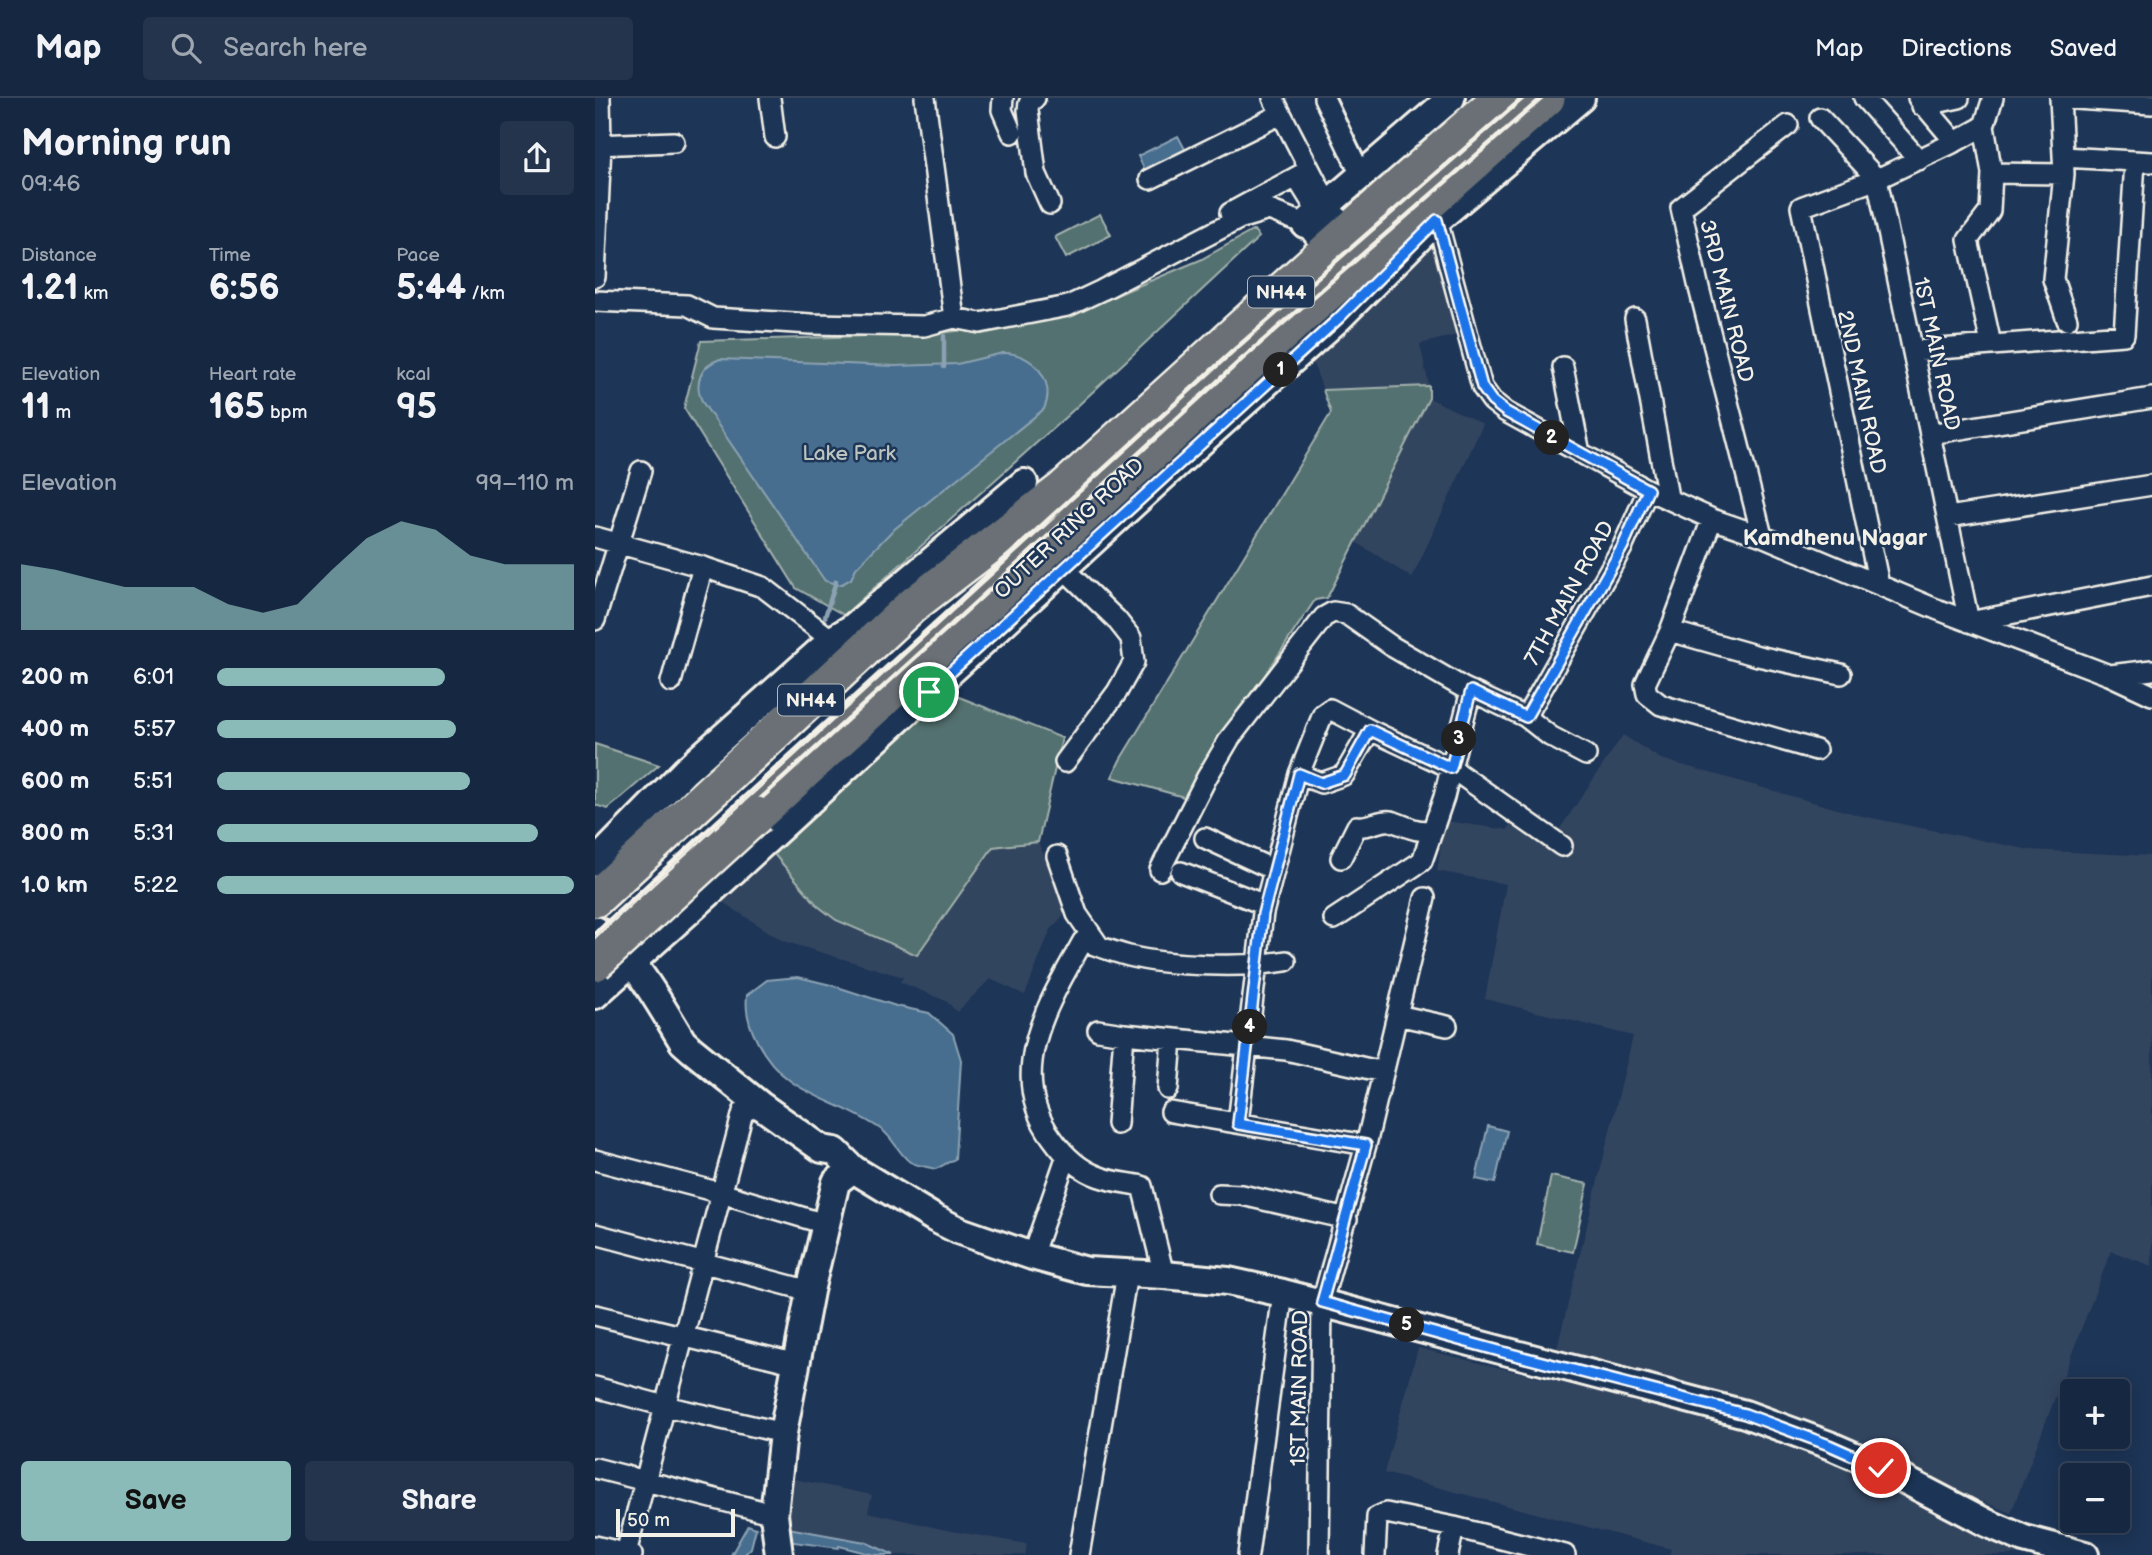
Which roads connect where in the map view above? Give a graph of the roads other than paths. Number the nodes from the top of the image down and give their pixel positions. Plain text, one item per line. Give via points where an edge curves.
1 (600, 98) edge
2 (770, 98) edge
3 (925, 98) edge
4 (1003, 98) edge
5 (1035, 98) edge
6 (1324, 98) edge
7 (1451, 98) edge
8 (1500, 98) edge
9 (1546, 98) edge
10 (1581, 98) edge
11 (1864, 98) edge
12 (1959, 98) edge
13 (1993, 98) edge
14 (2060, 98) edge
15 (1920, 102) edge
16 (2152, 104) edge
17 (1277, 106) edge
18 (1820, 118) dead end
19 (1789, 125) dead end
20 (1984, 126) junction
21 (1011, 132) dead end
22 (775, 137) dead end
23 (674, 142) dead end
24 (1955, 142) junction
25 (598, 144) edge
26 (1919, 160) junction
27 (2144, 162) edge
28 (2064, 166) junction
29 (1303, 173) junction
30 (1992, 173) junction
31 (1362, 177) junction
32 (1150, 179) dead end
33 (1877, 179) junction
34 (1051, 204) dead end
35 (1437, 220) junction
36 (1327, 228) junction
37 (1163, 246) dead end
38 (595, 277) edge
39 (595, 301) edge
40 (954, 318) junction
41 (1339, 318) junction
42 (1635, 319) dead end
43 (2067, 320) dead end
44 (1293, 323) junction
45 (1991, 344) junction
46 (1913, 351) junction
47 (1563, 367) dead end
48 (2152, 398) edge
49 (1930, 434) junction
50 (1580, 453) junction
51 (641, 471) dead end
52 (1024, 483) joint
53 (2152, 485) edge
54 (1063, 489) junction
55 (1648, 490) junction
56 (1668, 498) junction
57 (1104, 514) junction
58 (1948, 517) junction
59 (1712, 519) junction
60 (1762, 536) junction
61 (595, 537) edge
62 (618, 543) junction
63 (703, 567) junction
64 (1064, 569) junction
65 (1879, 586) junction
66 (2152, 586) edge
67 (595, 620) edge
68 (1969, 622) junction
69 (1669, 631) junction
70 (832, 640) junction
71 (2152, 670) edge
72 (1841, 674) dead end
73 (2109, 675) junction
74 (671, 682) dead end
75 (1471, 691) junction
76 (2152, 695) edge
77 (1526, 717) junction
78 (1370, 730) junction
79 (1816, 750) dead end
80 (1586, 755) dead end
81 (1065, 762) dead end
82 (1451, 768) junction
83 (1299, 774) junction
84 (1431, 830) junction
85 (1205, 838) dead end
86 (1562, 846) dead end
87 (1056, 856) dead end
88 (1341, 858) dead end
89 (595, 863) edge
90 (1160, 870) dead end
91 (1274, 870) junction
92 (1181, 872) dead end
93 (1425, 898) dead end
94 (595, 899) edge
95 (1265, 905) junction
96 (595, 909) edge
97 (1334, 919) dead end
98 (595, 930) edge
99 (1099, 946) junction
100 (639, 957) junction
101 (1286, 961) dead end
102 (595, 963) edge
103 (1257, 965) junction
104 (595, 995) edge
105 (1397, 1015) junction
106 (1447, 1026) dead end
107 (1098, 1030) dead end
108 (1124, 1034) junction
109 (1172, 1039) junction
110 (1248, 1046) junction
111 (1383, 1072) junction
112 (1168, 1089) dead end
113 (760, 1105) junction
114 (1171, 1112) dead end
115 (1117, 1124) dead end
116 (1238, 1124) junction
117 (1366, 1145) junction
118 (1066, 1158) junction
119 (595, 1160) edge
120 (844, 1160) junction
121 (721, 1193) junction
122 (1219, 1194) dead end
123 (1347, 1219) junction
124 (825, 1224) junction
125 (595, 1234) edge
126 (1032, 1256) junction
127 (703, 1264) junction
128 (1127, 1275) junction
129 (1164, 1275) junction
130 (810, 1291) junction
131 (1283, 1293) junction
132 (1322, 1302) junction
133 (595, 1315) edge
134 (684, 1336) junction
135 (797, 1364) junction
136 (595, 1387) edge
137 (665, 1406) junction
138 (783, 1433) junction
139 (595, 1468) edge
140 (645, 1481) junction
141 (774, 1514) junction
142 (1454, 1527) junction
143 (595, 1546) edge
144 (1519, 1549) edge
145 (629, 1554) edge
146 (779, 1555) edge
147 (1079, 1555) edge
148 (1248, 1555) edge
149 (1319, 1555) edge
150 (1375, 1555) edge
151 (1448, 1555) edge
152 (1565, 1555) edge
153 (2085, 1555) edge

1 - 25 street
2 - 22 street
3 - 40 street
4 - 21 street via 1002,110
5 - 34 street via 1028,110 1035,173
6 - 31 street
7 - 31 street
8 - 36 highway, OUTER RING ROAD / NH44
9 - 44 highway, OUTER RING ROAD / NH44
10 - 35 street
11 - 26 street
12 - 15 street
13 - 20 street
14 - 16 street
14 - 28 street
15 - 24 street
17 - 29 street
17 - 32 street
18 - 33 street
19 - 60 street, 3RD MAIN ROAD via 1681,208
20 - 24 street
20 - 30 street
23 - 25 street
24 - 26 street
25 - 38 street
26 - 33 street
27 - 28 street
27 - 45 street via 2124,335
28 - 30 street
28 - 43 street via 2053,279
29 - 36 street
29 - 37 street
30 - 45 street via 1990,211 1968,240
31 - 36 street
33 - 46 street, 1ST MAIN ROAD
33 - 65 street, 2ND MAIN ROAD via 1801,207
35 - 41 street
35 - 50 street via 1482,387 1506,412
36 - 40 street via 1269,211 1228,224 1067,306 980,323
36 - 54 highway, OUTER RING ROAD / NH44
39 - 40 street via 687,305 724,320 924,326
41 - 44 highway via 1308,326
41 - 57 street
42 - 56 street
44 - 57 highway, OUTER RING ROAD / NH44
45 - 46 street
46 - 49 street, 1ST MAIN ROAD
47 - 50 street
48 - 49 street
49 - 58 street, 1ST MAIN ROAD
50 - 55 street
51 - 62 street
52 - 54 highway
52 - 70 street
53 - 58 street
54 - 94 highway, OUTER RING ROAD / NH44 via 910,607
55 - 56 street
55 - 77 street, 7TH MAIN ROAD via 1623,546
56 - 59 street
57 - 64 street
57 - 102 highway, OUTER RING ROAD / NH44, bridge via 757,815
58 - 68 street, 1ST MAIN ROAD
59 - 60 street
59 - 69 street
60 - 65 street
61 - 62 street
62 - 63 street
62 - 67 street
63 - 70 street via 763,587
63 - 74 street
64 - 81 street via 1131,638 1134,662
64 - 100 street
65 - 68 street
66 - 68 street
68 - 73 street
69 - 72 street
69 - 79 street via 1645,684 1647,694 1661,705
70 - 89 street via 685,771
71 - 73 street
73 - 76 street
75 - 77 street
75 - 82 street
75 - 90 street via 1346,614 1333,612 1324,617 1230,738
77 - 80 street
78 - 82 street
78 - 83 street via 1345,775 1321,783
78 - 83 street via 1330,709
82 - 84 street
82 - 86 street
83 - 91 street
84 - 88 street via 1423,832 1389,820 1357,826
84 - 97 street via 1422,861
85 - 91 street
87 - 99 street via 1077,914
91 - 95 street
92 - 95 street
93 - 105 street, 1ST MAIN ROAD
95 - 103 street
96 - 100 street via 615,920
98 - 100 street
99 - 103 street via 1146,959
99 - 118 street via 1083,941 1050,1000 1034,1048 1030,1084 1037,1117
100 - 104 street
100 - 113 street via 684,1042
100 - 120 street via 695,1037 824,1134
101 - 103 street
103 - 110 street
105 - 106 street
105 - 111 street, 1ST MAIN ROAD
107 - 108 street
108 - 109 street
108 - 115 street
109 - 110 street
109 - 112 street
110 - 111 street
110 - 116 street
111 - 117 street, 1ST MAIN ROAD
113 - 120 street
113 - 121 street via 743,1112
114 - 116 street
116 - 117 street
117 - 123 street, 1ST MAIN ROAD
118 - 126 street
118 - 129 street via 1099,1177 1142,1186
119 - 121 street
120 - 124 street
120 - 126 street via 960,1231
121 - 124 street
121 - 127 street
122 - 123 street
123 - 132 street, 1ST MAIN ROAD
124 - 130 street
125 - 127 street
126 - 128 street via 1087,1271
127 - 130 street
127 - 134 street
128 - 129 street
128 - 147 street
129 - 131 street via 1228,1281
130 - 135 street
131 - 132 street
131 - 148 street
132 - 149 street, 1ST MAIN ROAD
132 - 153 street via 1745,1414 1881,1468 2024,1539
133 - 134 street
134 - 135 street
134 - 137 street
135 - 138 street
136 - 137 street
137 - 138 street
137 - 140 street
138 - 141 street
139 - 140 street
140 - 141 street
140 - 145 street
141 - 146 street
142 - 144 street
142 - 150 street via 1386,1513 1377,1517
142 - 151 street
143 - 145 street
144 - 152 street

